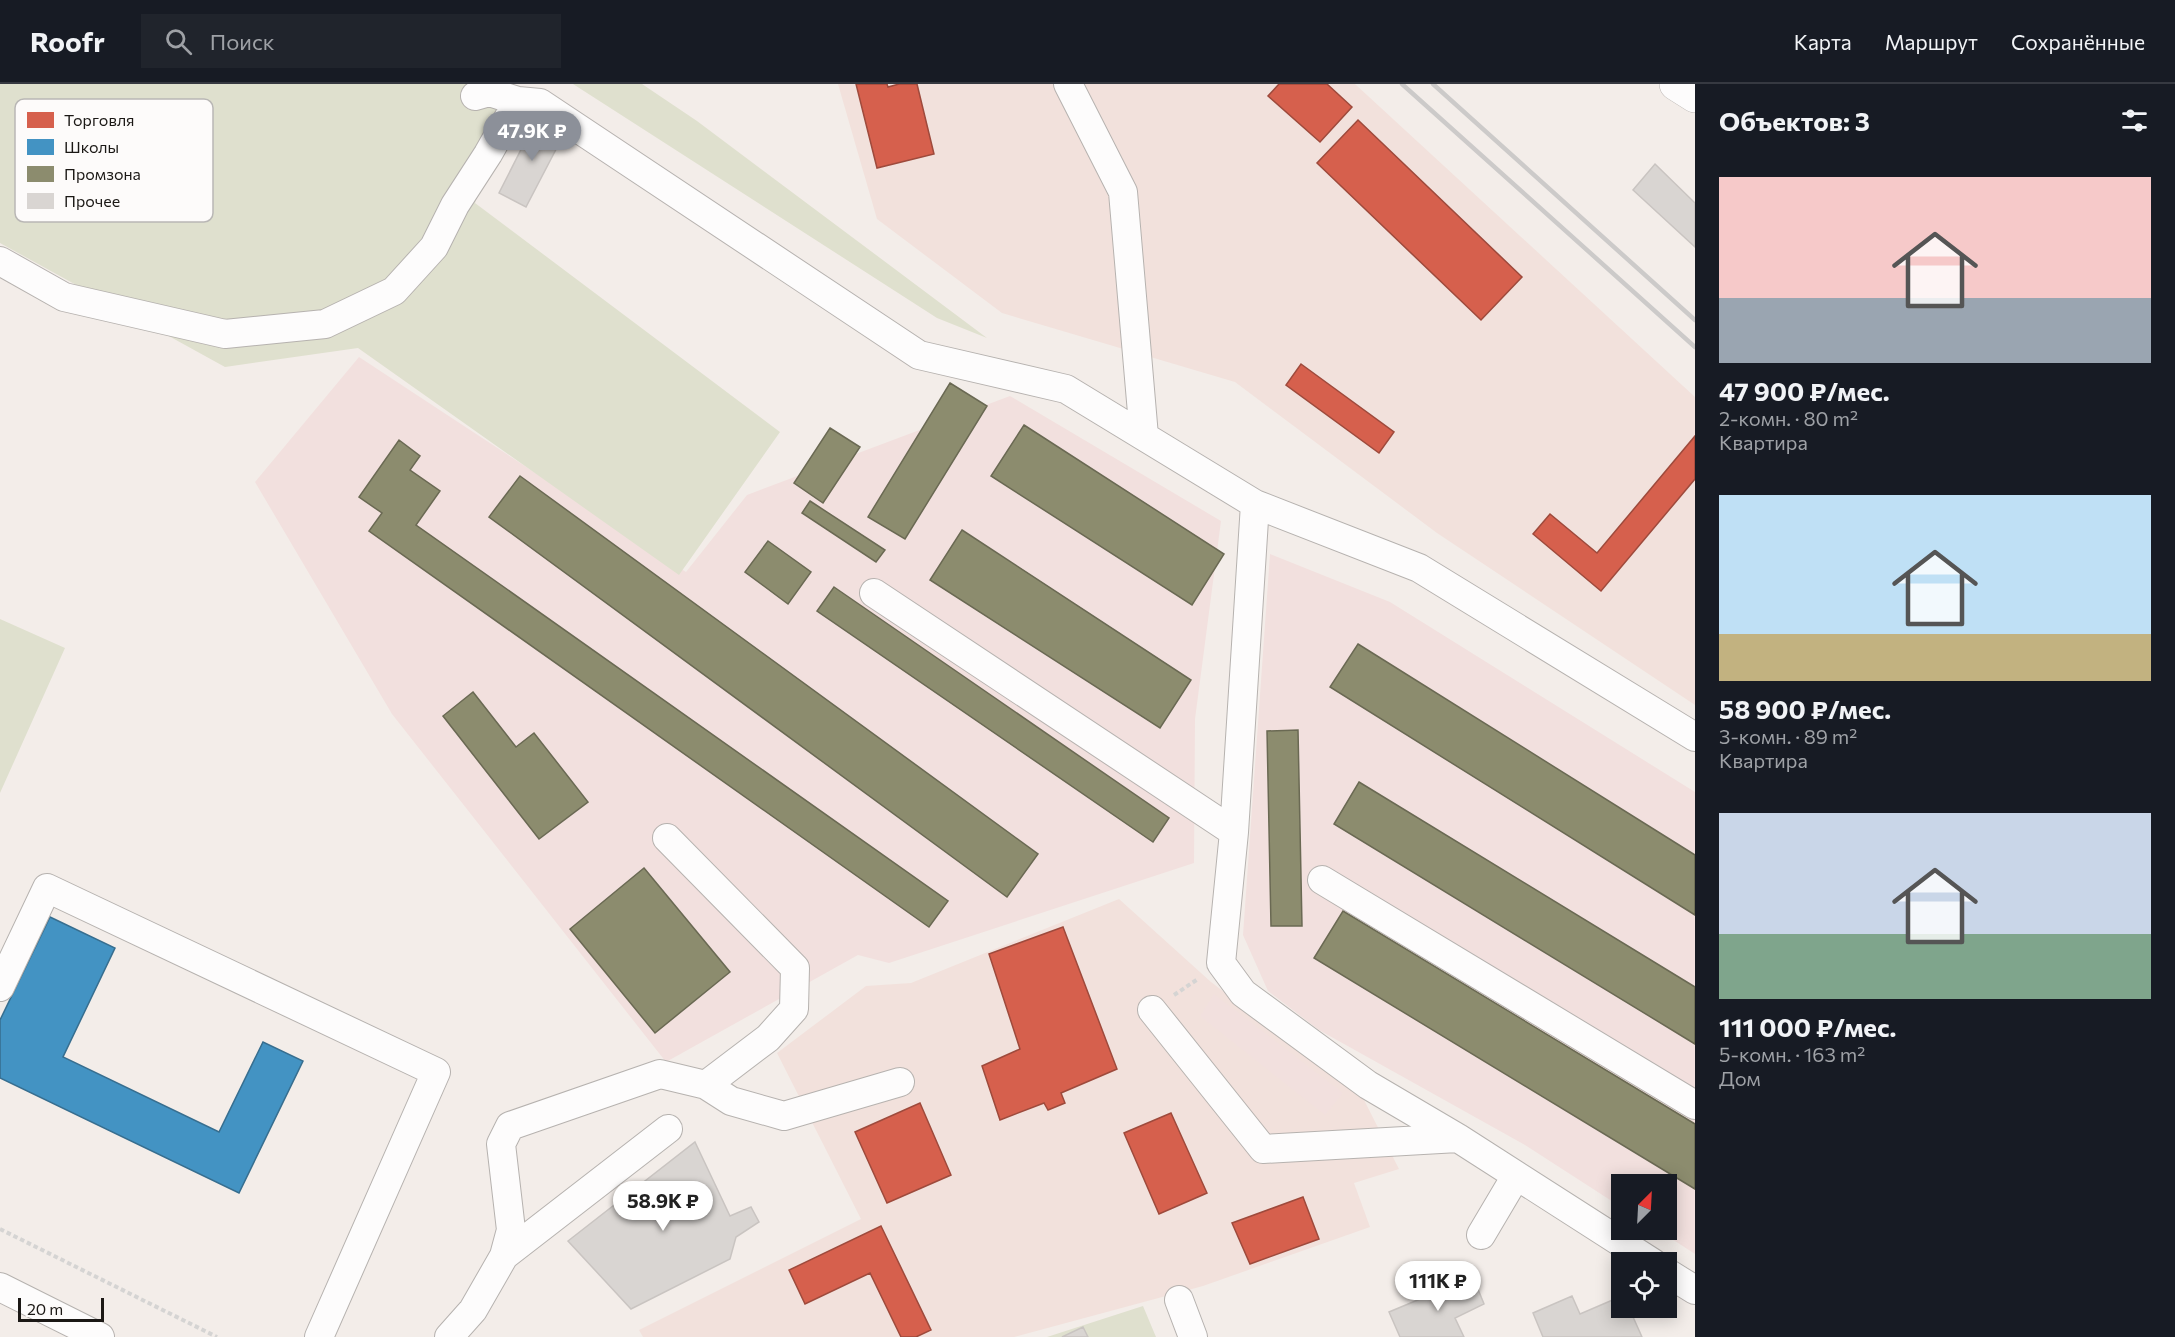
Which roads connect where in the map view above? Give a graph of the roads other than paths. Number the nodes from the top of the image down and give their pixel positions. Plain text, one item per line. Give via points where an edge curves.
1 (1068, 84) edge
2 (1676, 84) edge
3 (475, 96) dead end
4 (1695, 96) edge
5 (518, 101) junction
6 (0, 261) edge
7 (1144, 436) junction
8 (1255, 504) junction
9 (874, 593) dead end
10 (1692, 731) edge
11 (1234, 832) junction
12 (667, 838) dead end
13 (1322, 880) dead end
14 (0, 987) edge
15 (1152, 1010) road end
16 (900, 1082) dead end
17 (706, 1085) junction
18 (1695, 1105) edge
19 (668, 1129) dead end
20 (1458, 1138) junction
21 (1516, 1176) junction
22 (1481, 1235) dead end
23 (1636, 1252) edge
24 (504, 1256) junction
25 (1677, 1279) edge
26 (0, 1287) edge
27 (1695, 1290) edge
28 (1179, 1300) dead end
29 (100, 1337) edge
30 (319, 1337) edge
31 (449, 1337) edge
32 (1193, 1337) edge

1 - 7 street via 1123,192
2 - 4 main road
3 - 5 street via 489,92
5 - 6 street via 434,247 394,291 325,324 225,334 64,297
5 - 7 street via 540,103 919,355 1066,389
7 - 8 street
8 - 10 street via 1419,568
8 - 11 street
9 - 11 street
11 - 20 street via 1221,963 1243,993 1358,1078
12 - 17 street via 795,968 794,1009 768,1038
13 - 18 street
14 - 30 street via 47,888 436,1072
15 - 20 street via 1263,1149
16 - 17 street via 784,1116 731,1101
17 - 24 street via 660,1074 510,1126 501,1144 511,1230
19 - 24 street
20 - 21 street
21 - 22 street
21 - 23 street
24 - 31 street via 473,1310
25 - 27 street
26 - 29 street
28 - 32 street

